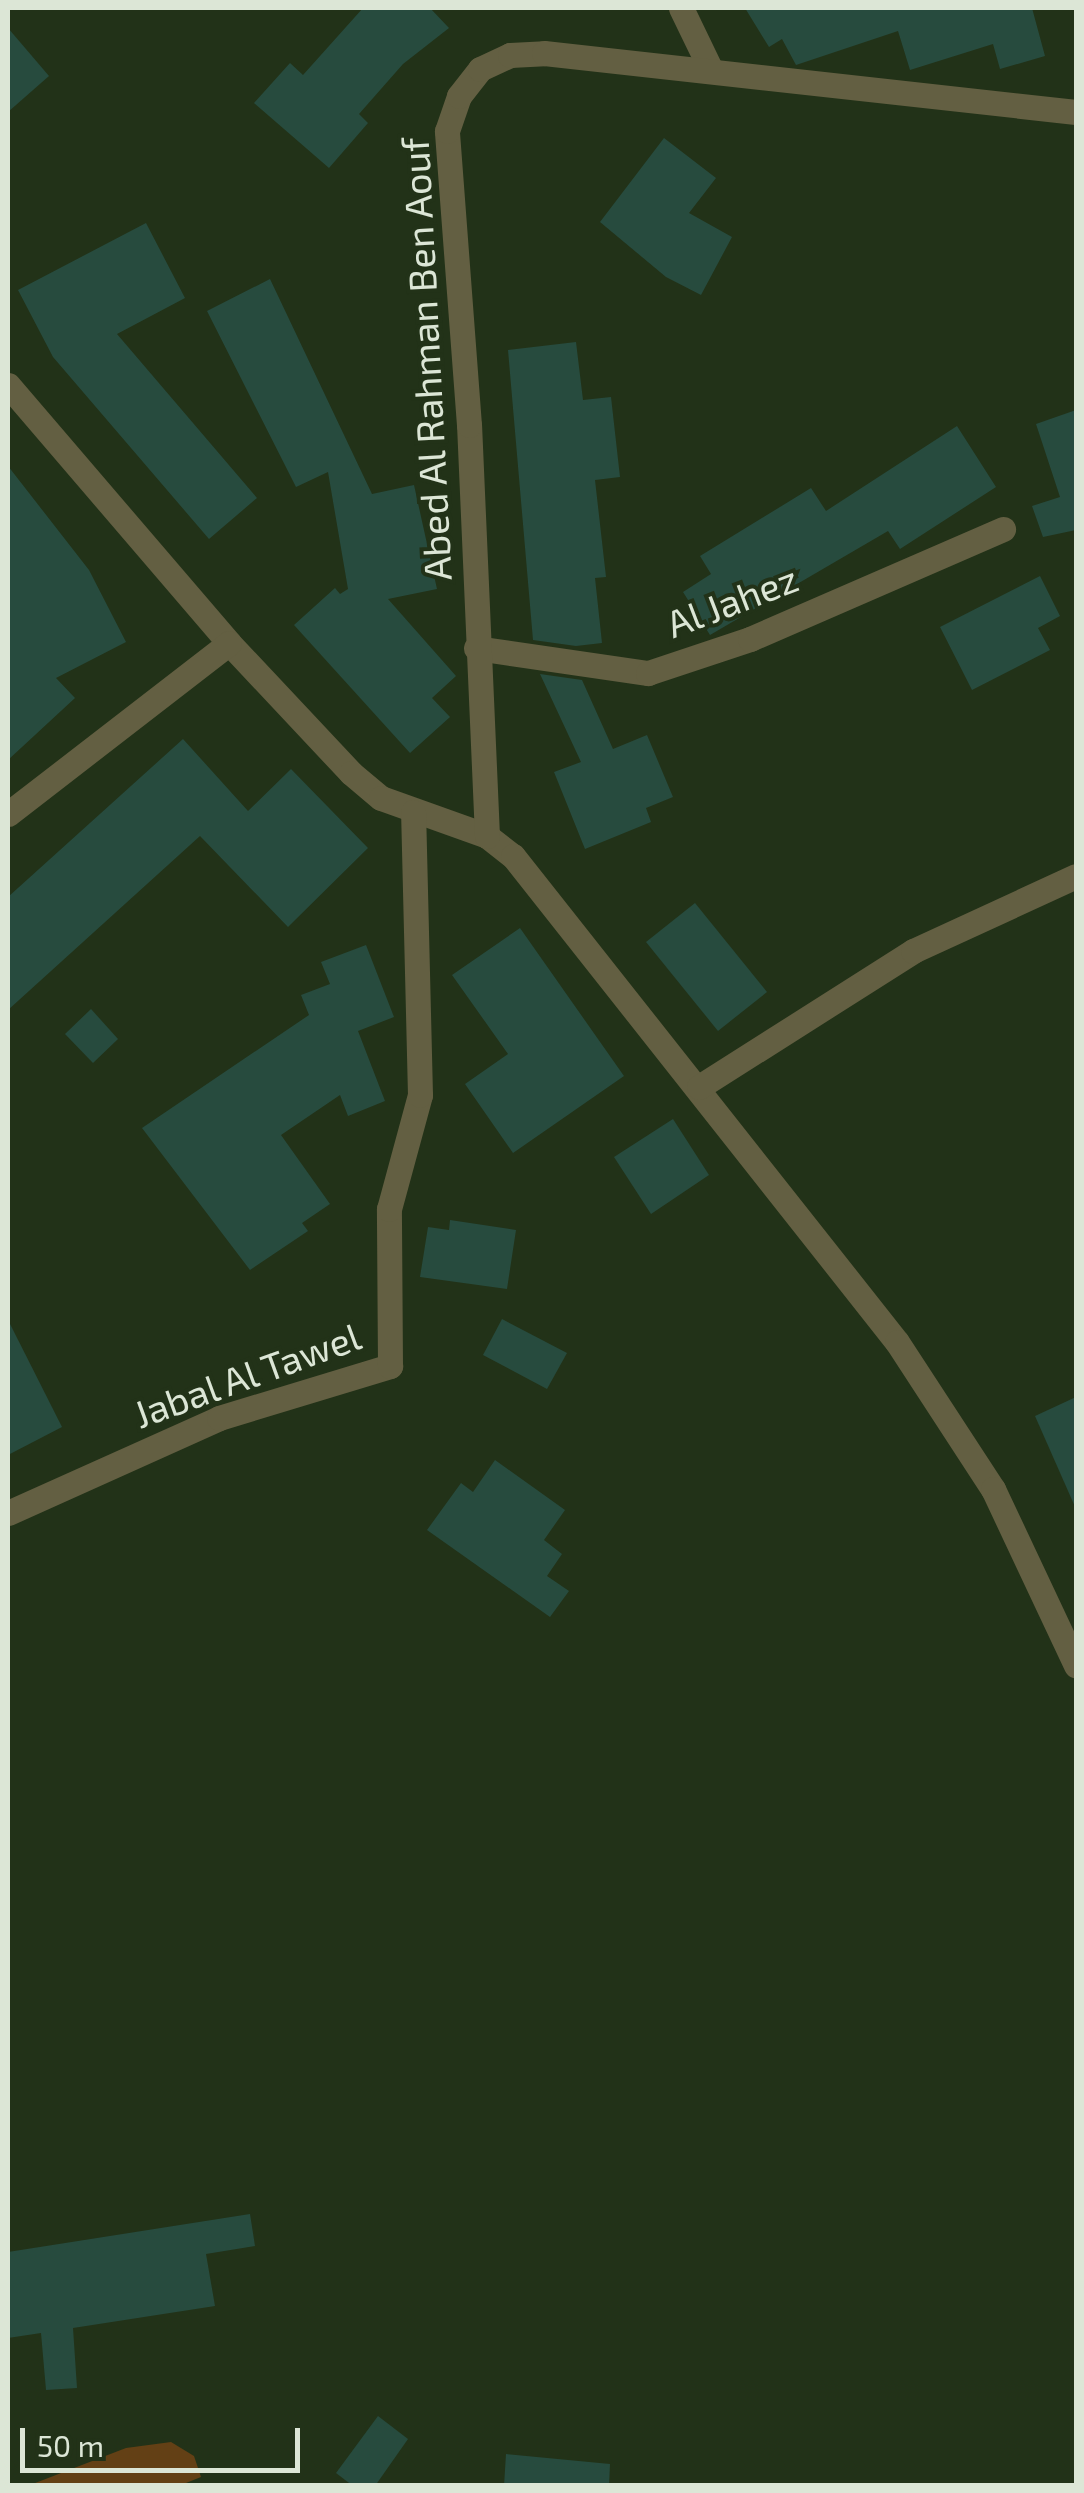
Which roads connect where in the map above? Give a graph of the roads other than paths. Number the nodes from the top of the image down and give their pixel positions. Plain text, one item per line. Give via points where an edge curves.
1 (681, 8) edge
2 (711, 70) junction
3 (1076, 112) edge
4 (8, 385) edge
5 (1003, 529) dead end
6 (229, 643) junction
7 (476, 648) junction
8 (413, 812) junction
9 (8, 814) edge
10 (486, 836) junction
11 (1076, 876) edge
12 (700, 1087) junction
13 (8, 1512) edge
14 (1076, 1665) edge

1 - 2 street
2 - 3 street, Abed Al Rahman Ben Aouf
2 - 7 street, Abed Al Rahman Ben Aouf via 510,55 480,70 458,96 447,131 469,424
4 - 6 street
5 - 7 street, Al Jahez via 750,638 648,673
6 - 8 street via 351,773
6 - 9 street
7 - 10 street, Abed Al Rahman Ben Aouf
8 - 10 street
8 - 13 street, Jabal Al Tawel via 420,1095 390,1209 390,1366 219,1418
10 - 12 street via 514,856
11 - 12 street via 913,951
12 - 14 street via 818,1234 940,1407 993,1489

